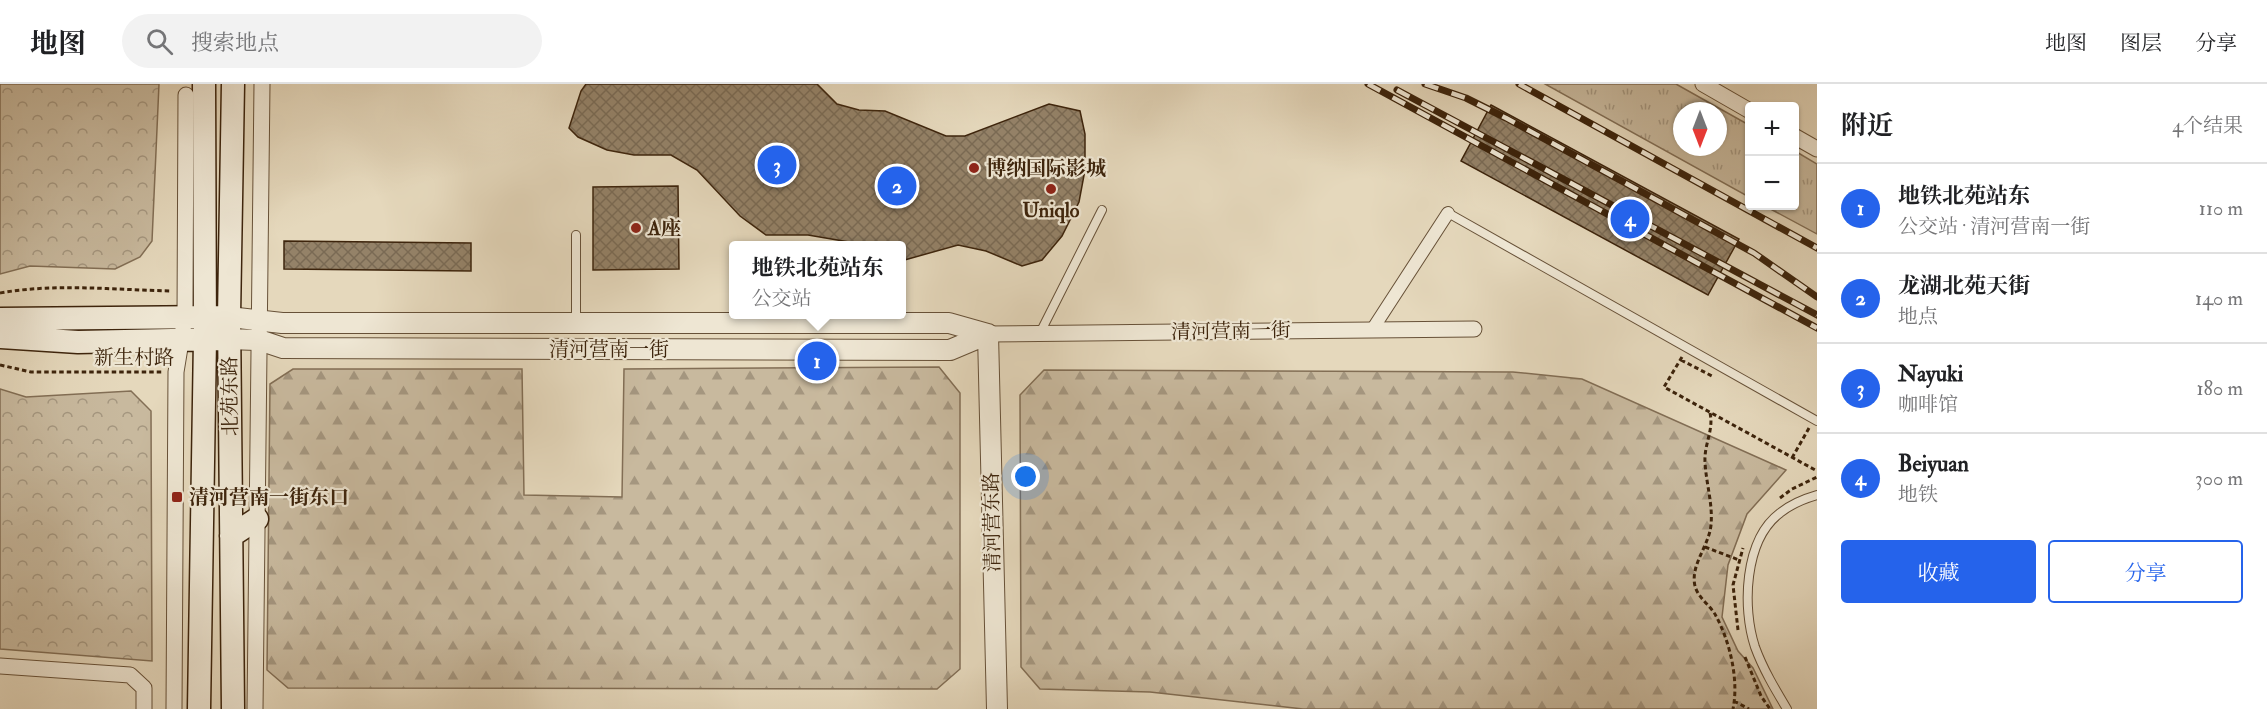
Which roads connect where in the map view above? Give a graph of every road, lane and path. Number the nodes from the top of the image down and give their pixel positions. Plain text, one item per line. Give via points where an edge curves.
1 (233, 84) edge
2 (262, 84) edge
3 (1703, 84) edge
4 (195, 88) edge
5 (1745, 109) edge
6 (1799, 139) edge
7 (1817, 149) edge
8 (1102, 210) dead end
9 (1448, 213) joint
10 (576, 235) dead end
11 (185, 291) junction
12 (0, 293) edge
13 (195, 316) junction
14 (0, 319) edge
15 (576, 323) junction
16 (229, 328) junction
17 (1474, 329) dead end
18 (259, 330) junction
19 (1372, 330) junction
20 (1040, 333) junction
21 (988, 334) junction
22 (0, 337) edge
23 (182, 339) junction
24 (205, 339) junction
25 (1687, 348) junction
26 (0, 365) edge
27 (176, 372) junction
28 (1710, 413) junction
29 (1817, 421) edge
30 (1809, 428) dead end
31 (1792, 458) junction
32 (1817, 471) edge
33 (1817, 495) edge
34 (257, 519) junction
35 (231, 536) junction
36 (1705, 547) junction
37 (1739, 560) dead end
38 (0, 666) edge
39 (1734, 701) junction
40 (144, 709) edge
41 (174, 709) edge
42 (199, 709) edge
43 (233, 709) edge
44 (255, 709) edge
45 (997, 709) edge
46 (1733, 709) edge
47 (1749, 709) edge
48 (1787, 709) edge

1 - 16 main road, 北苑东路
2 - 18 street
3 - 5 street
4 - 11 street
4 - 13 main road, 北苑东路
6 - 7 street
8 - 20 lane
9 - 19 street
9 - 25 lane
10 - 15 lane
11 - 12 path via 58,288
11 - 13 street
13 - 14 main road
13 - 16 main road
13 - 23 street
13 - 24 main road, 北苑东路
15 - 18 street, 清河营南一街 via 282,323
15 - 21 street, 清河营南一街 via 949,323
16 - 18 street, 清河营南一街
16 - 24 main road
16 - 35 main road, 北苑东路
17 - 19 street, 清河营南一街
18 - 21 street, 清河营南一街 via 283,348 950,350
18 - 34 street
19 - 20 street, 清河营南一街
20 - 21 street, 清河营南一街
21 - 45 street, 清河营东路
22 - 23 main road via 78,342
23 - 24 main road
23 - 27 street
24 - 42 main road, 北苑东路
25 - 28 path via 1664,387
25 - 29 lane
26 - 27 path, 新生村路 via 32,372
27 - 41 street
28 - 31 path
28 - 36 path via 1713,425 1705,462 1711,527
30 - 31 path
31 - 32 path
33 - 48 lane via 1796,502 1767,526 1749,571 1747,603 1755,646
34 - 35 main road
34 - 44 street
35 - 43 main road, 北苑东路
36 - 37 path
36 - 39 path via 1697,563 1695,586 1716,614 1727,642
38 - 40 street via 130,675 144,688
39 - 46 path
39 - 47 path

